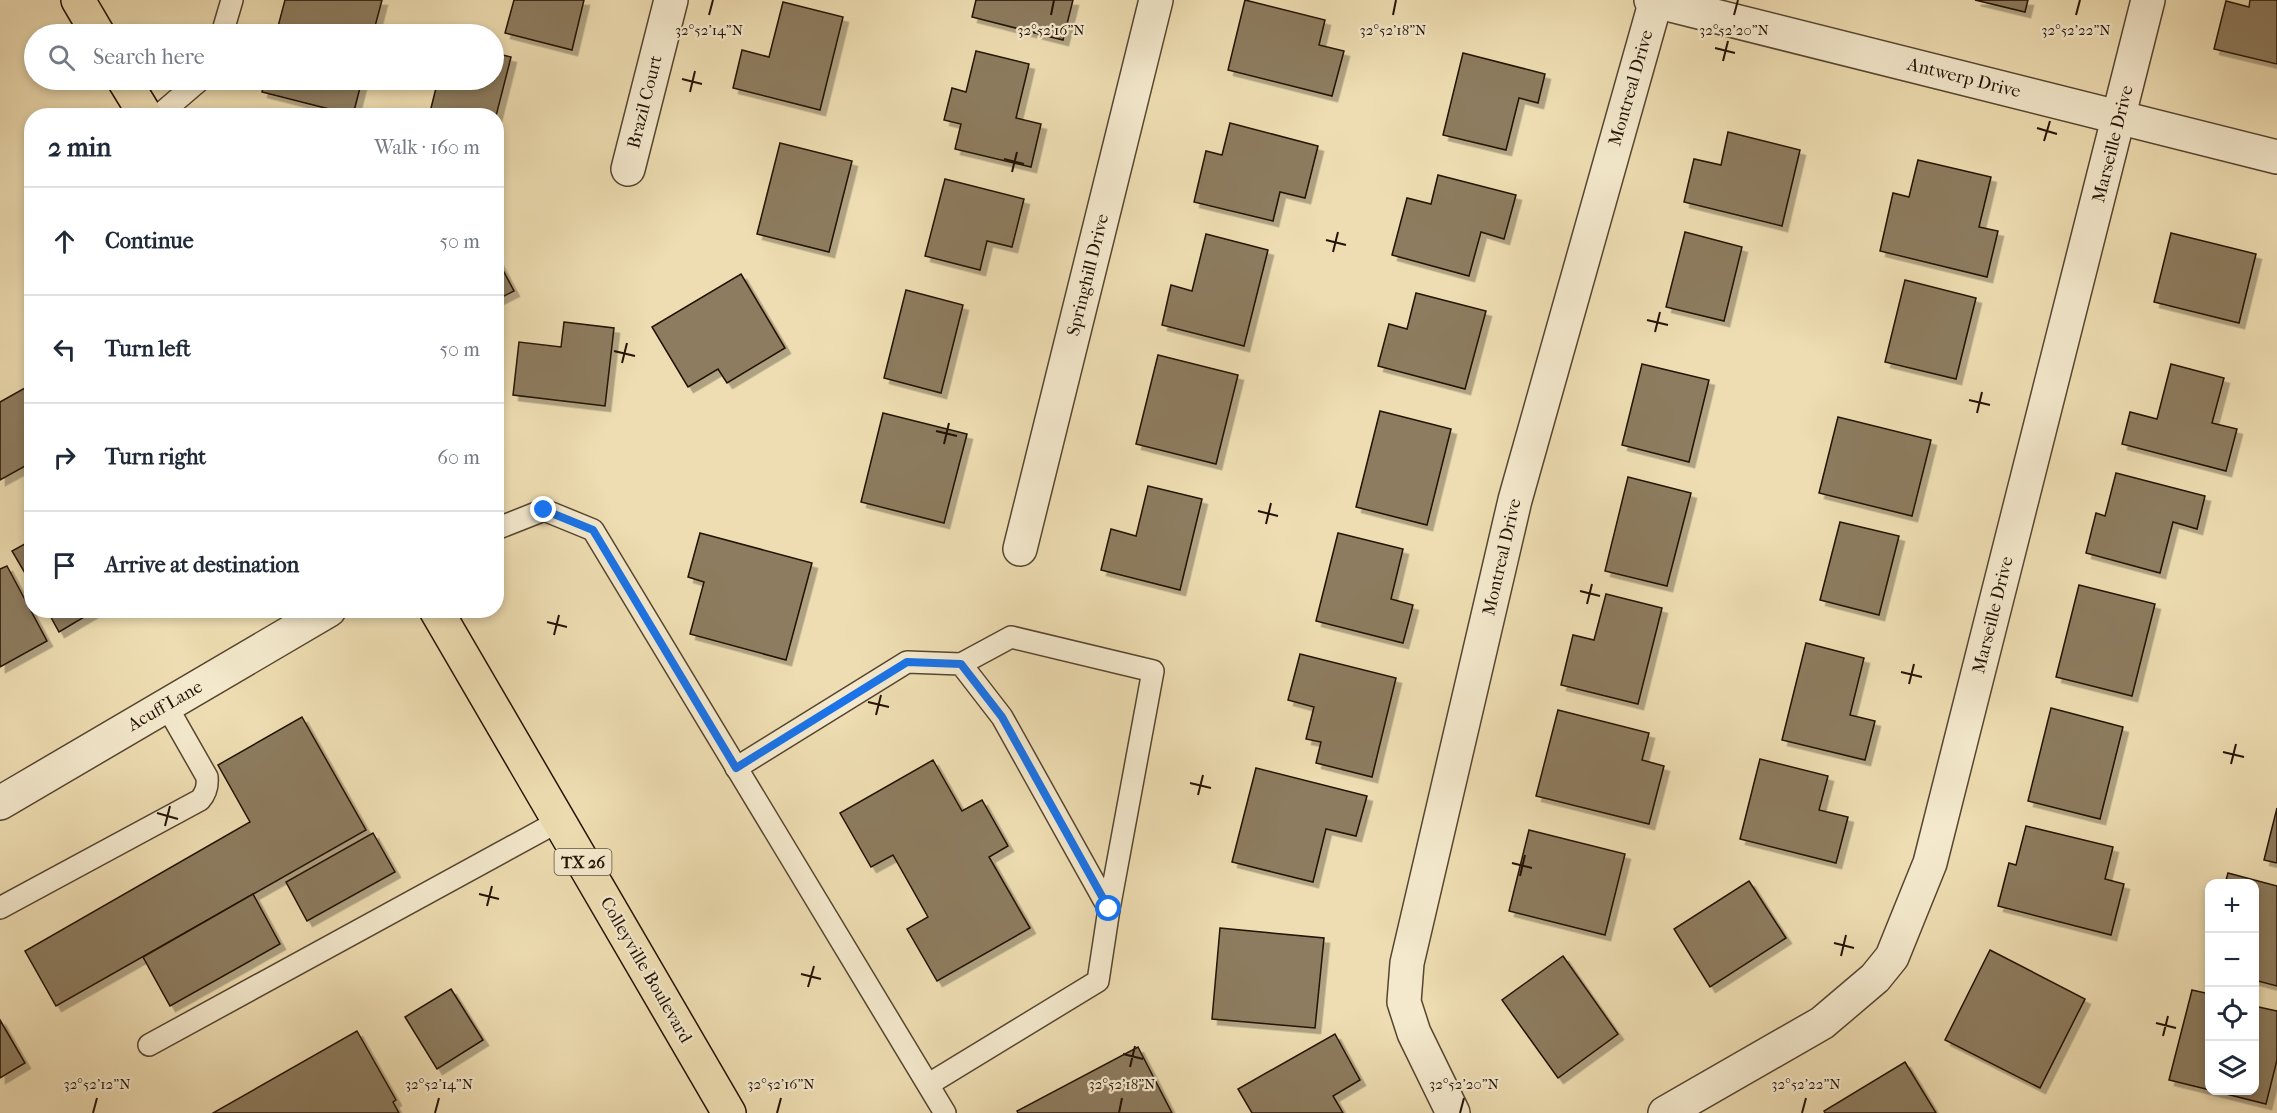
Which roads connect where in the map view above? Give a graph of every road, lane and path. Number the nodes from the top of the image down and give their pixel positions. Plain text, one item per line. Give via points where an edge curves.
1 (78, 0) edge
2 (232, 0) edge
3 (671, 0) edge
4 (1156, 0) edge
5 (1654, 0) edge
6 (2148, 0) edge
7 (92, 24) edge
8 (225, 24) edge
9 (130, 90) edge
10 (188, 90) edge
11 (141, 108) edge
12 (167, 108) edge
13 (2120, 118) junction
14 (2277, 157) edge
15 (628, 169) dead end
16 (504, 526) edge
17 (1020, 549) dead end
18 (316, 618) edge
19 (441, 618) edge
20 (961, 664) junction
21 (166, 705) junction
22 (736, 768) junction
23 (0, 802) edge
24 (559, 820) junction
25 (0, 908) edge
26 (1109, 909) junction
27 (148, 1045) dead end
28 (929, 1084) junction
29 (729, 1113) edge
30 (945, 1113) edge
31 (1453, 1113) edge
32 (1665, 1113) edge

1 - 7 main road
2 - 8 lane
3 - 15 street, Brazil Court
4 - 17 street, Springhill Drive
5 - 13 street, Antwerp Drive
5 - 31 street, Montreal Drive via 1515,500 1407,963 1404,1002 1414,1033
6 - 13 street, Marseille Drive
9 - 11 main road
10 - 12 lane
13 - 14 street, Antwerp Drive
13 - 32 street, Marseille Drive via 1930,863 1892,957 1875,978 1822,1023
16 - 22 lane via 544,510 593,530
18 - 21 street, Acuff Lane
19 - 24 main road, Colleyville Boulevard / TX 26
20 - 22 lane via 907,662
20 - 26 lane via 1002,717
20 - 26 lane via 1011,637 1153,671
21 - 23 street, Acuff Lane
21 - 25 lane via 207,777 205,794
22 - 28 lane
24 - 27 lane
24 - 29 main road, Colleyville Boulevard / TX 26
26 - 28 lane via 1098,981
28 - 30 lane

